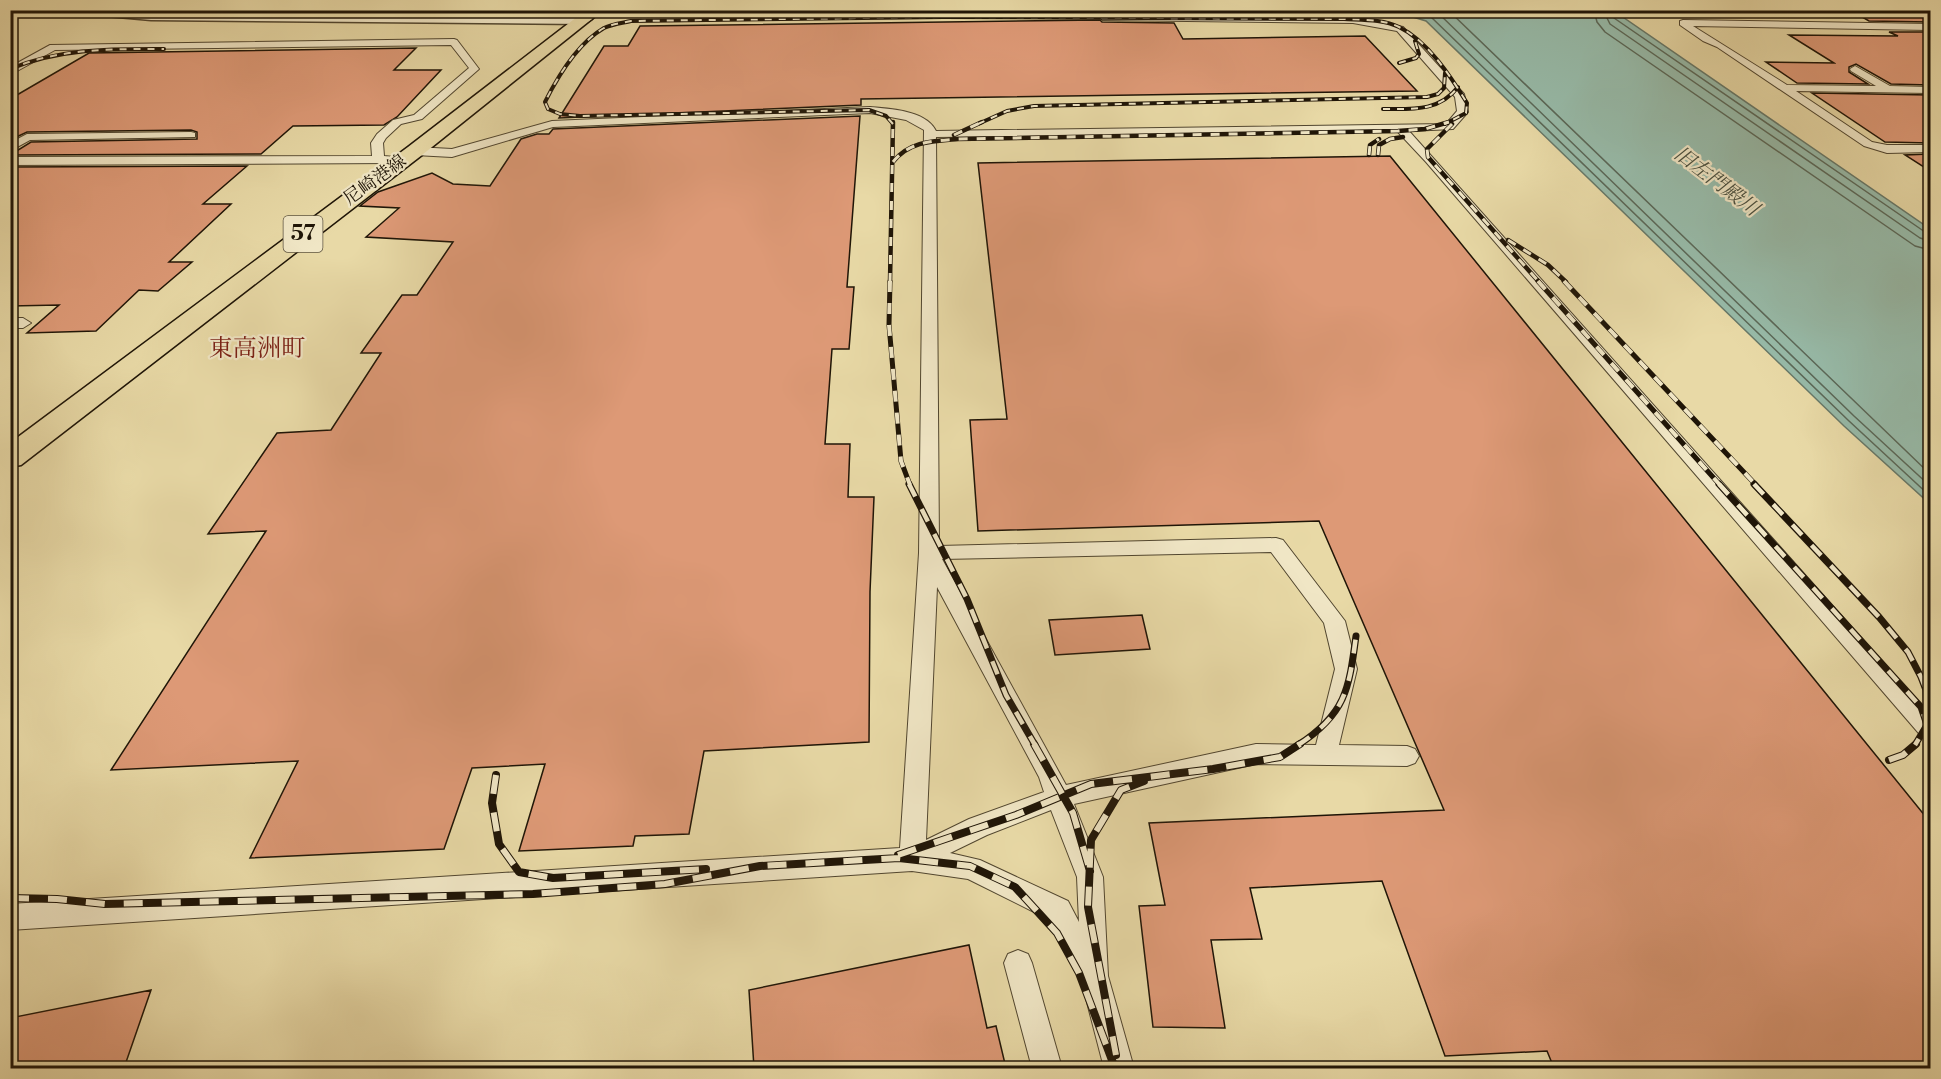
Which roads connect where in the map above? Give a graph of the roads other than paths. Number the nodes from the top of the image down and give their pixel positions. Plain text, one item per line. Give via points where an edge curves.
1 (95, 10) edge
2 (590, 15) edge
3 (1837, 16) dead end
4 (1105, 18) dead end
5 (1855, 26) junction
6 (1930, 27) edge
7 (1855, 69) dead end
8 (10, 72) edge
9 (1783, 88) junction
10 (1889, 89) junction
11 (1930, 90) edge
12 (1400, 128) junction
13 (930, 134) junction
14 (192, 135) dead end
15 (10, 148) edge
16 (1930, 149) edge
17 (408, 155) junction
18 (378, 160) junction
19 (10, 161) edge
20 (10, 458) edge
21 (929, 553) junction
22 (1930, 730) edge
23 (1325, 755) junction
24 (1407, 756) dead end
25 (1059, 797) junction
26 (912, 859) junction
27 (10, 917) edge
28 (1018, 963) dead end
29 (1095, 979) junction
30 (1047, 1068) edge
31 (1119, 1068) edge

1 - 2 street via 151,15
2 - 17 main road, 尼崎港線 / 57
3 - 5 lane
4 - 12 lane via 1353,20 1400,29 1460,96 1463,112 1449,127
5 - 6 lane
5 - 9 lane via 1683,23
7 - 10 lane
8 - 18 lane via 53,47 454,42 474,69 418,117 397,122 381,136 377,143
9 - 10 lane
9 - 16 lane via 1868,144 1887,149
10 - 11 lane
12 - 13 lane
12 - 22 lane
13 - 17 lane via 924,123 870,110 552,124 452,153
13 - 21 lane
14 - 15 lane via 27,136
17 - 18 lane
17 - 20 main road, 尼崎港線 / 57
18 - 19 lane
21 - 23 lane via 1275,545 1334,621 1346,669
21 - 25 lane
21 - 26 lane
23 - 24 lane
23 - 25 lane via 1256,754
25 - 26 lane via 978,827
25 - 29 lane via 1090,878
26 - 27 lane
26 - 29 lane via 971,868 1058,910
28 - 30 lane
29 - 31 lane

